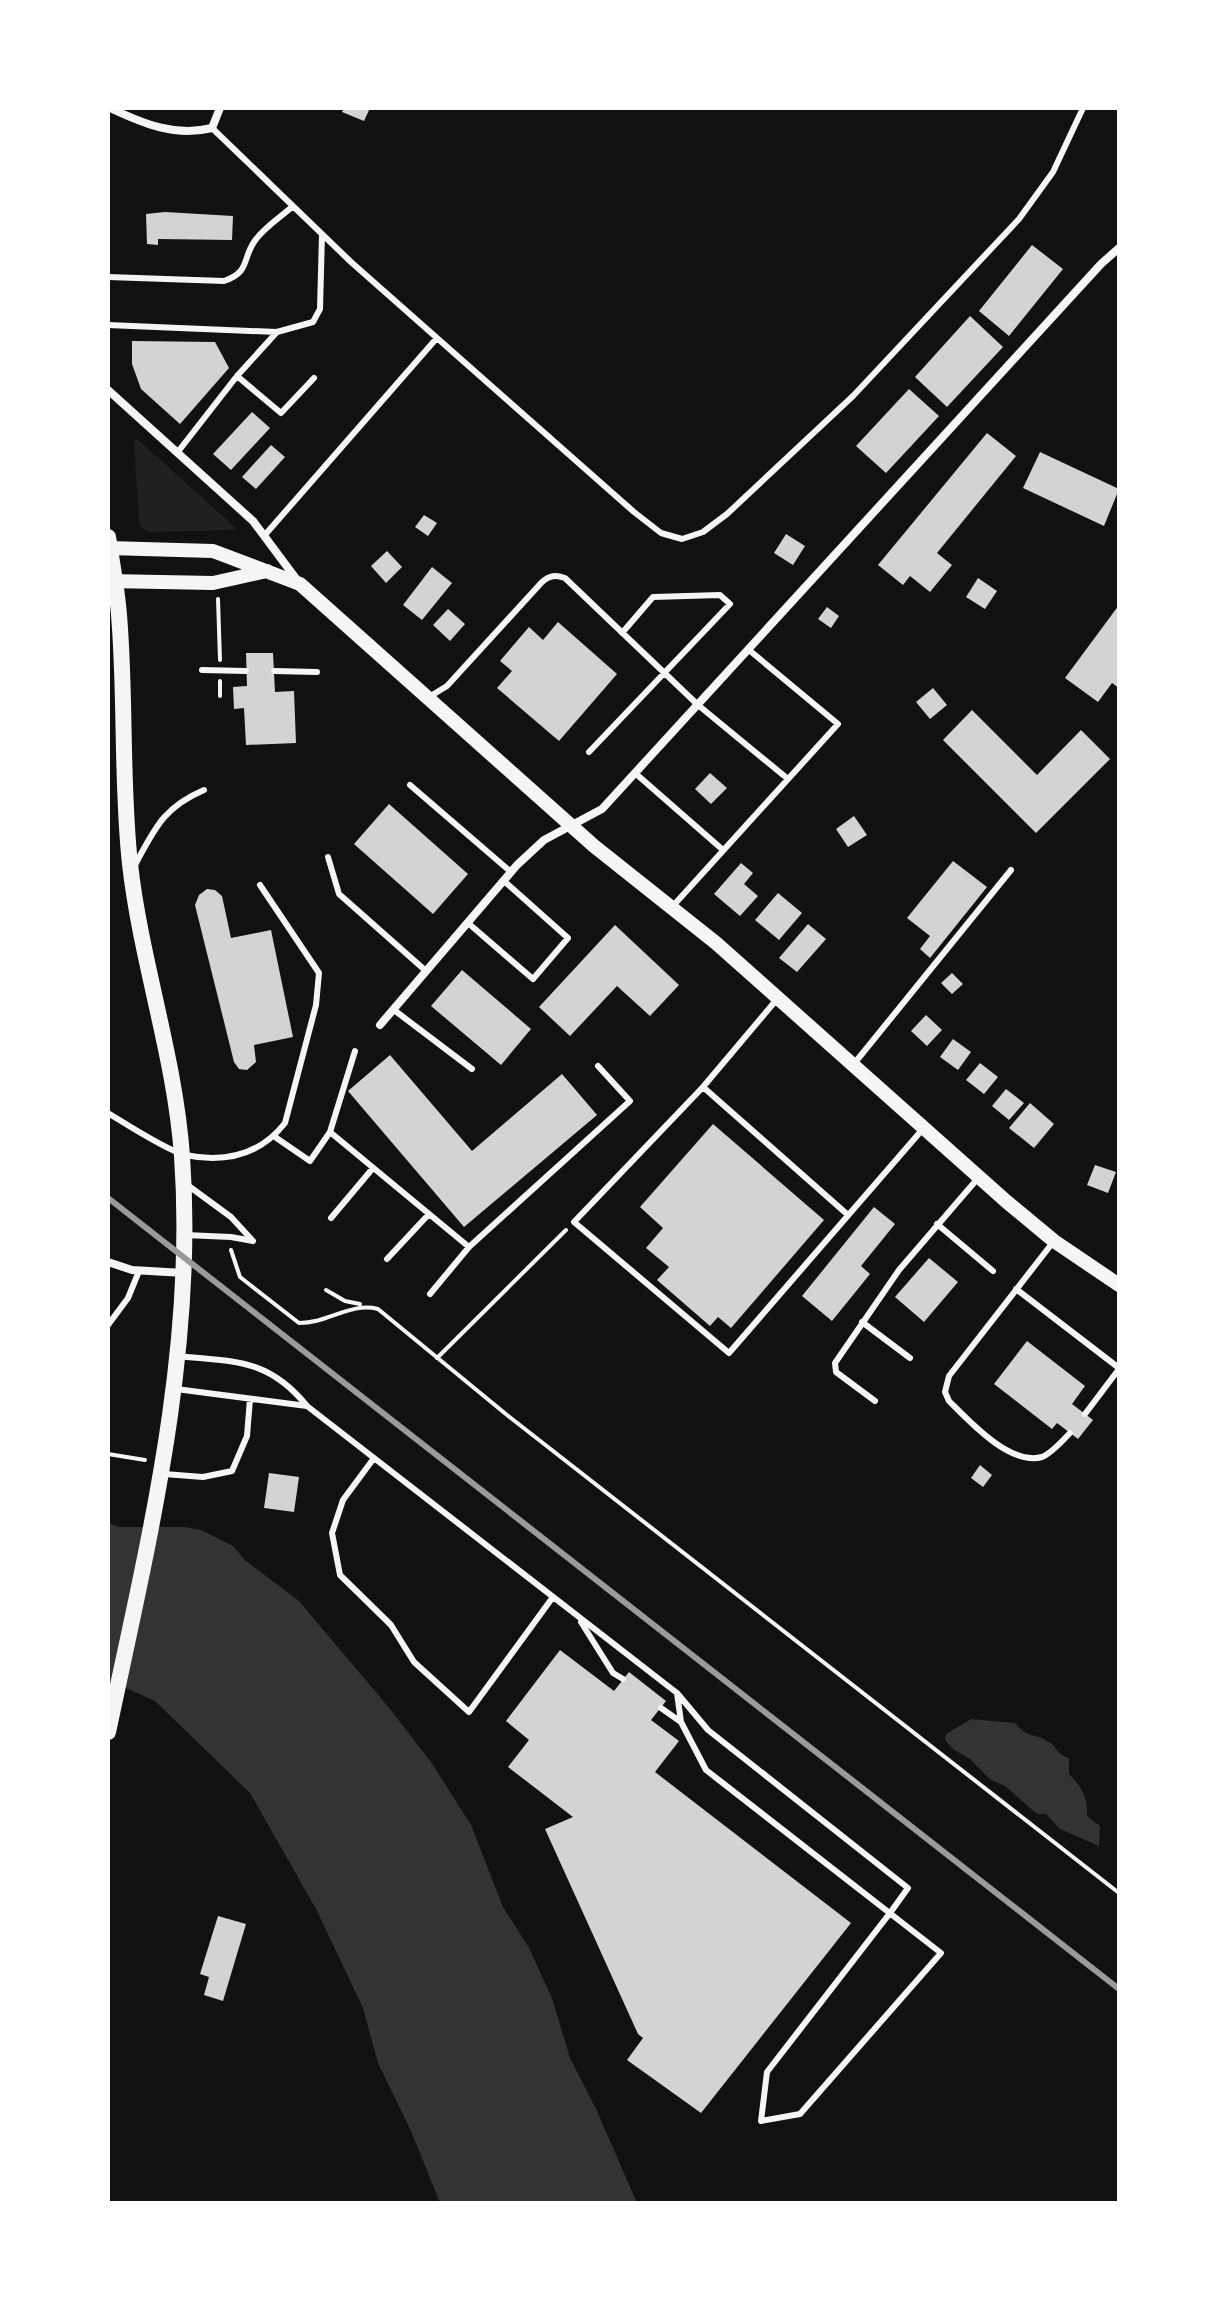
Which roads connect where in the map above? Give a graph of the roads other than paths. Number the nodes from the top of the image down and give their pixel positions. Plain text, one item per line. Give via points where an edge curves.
1 (110, 108) edge
2 (220, 108) edge
3 (1083, 108) edge
4 (212, 128) junction
5 (293, 206) junction
6 (322, 234) junction
7 (1119, 248) edge
8 (108, 277) edge
9 (108, 325) edge
10 (277, 332) junction
11 (436, 339) junction
12 (237, 376) junction
13 (314, 378) dead end
14 (108, 390) edge
15 (177, 453) junction
16 (264, 536) junction
17 (109, 544) edge
18 (267, 571) junction
19 (111, 582) edge
20 (300, 584) junction
21 (622, 633) junction
22 (749, 650) junction
23 (202, 670) dead end
24 (246, 671) dead end
25 (274, 671) dead end
26 (317, 672) dead end
27 (663, 672) junction
28 (429, 697) junction
29 (698, 705) junction
30 (589, 752) dead end
31 (635, 773) junction
32 (788, 779) junction
33 (410, 785) dead end
34 (204, 790) dead end
35 (572, 825) junction
36 (723, 850) junction
37 (328, 857) dead end
38 (1011, 870) dead end
39 (132, 872) junction
40 (511, 872) junction
41 (504, 881) junction
42 (260, 885) dead end
43 (672, 907) junction
44 (468, 923) junction
45 (426, 971) junction
46 (778, 998) junction
47 (394, 1010) junction
48 (380, 1025) dead end
49 (355, 1051) dead end
50 (853, 1065) junction
51 (598, 1066) dead end
52 (472, 1069) dead end
53 (703, 1087) junction
54 (108, 1113) edge
55 (924, 1128) junction
56 (330, 1132) junction
57 (275, 1137) junction
58 (182, 1154) junction
59 (373, 1168) junction
60 (979, 1177) junction
61 (184, 1183) junction
62 (429, 1214) junction
63 (848, 1215) junction
64 (331, 1218) dead end
65 (937, 1224) junction
66 (185, 1235) junction
67 (1054, 1241) junction
68 (469, 1247) junction
69 (387, 1259) dead end
70 (108, 1262) edge
71 (139, 1271) junction
72 (993, 1271) dead end
73 (184, 1273) junction
74 (1119, 1285) edge
75 (1016, 1289) junction
76 (430, 1294) dead end
77 (862, 1322) junction
78 (108, 1325) edge
79 (178, 1356) junction
80 (910, 1358) dead end
81 (1119, 1369) edge
82 (174, 1389) junction
83 (250, 1399) junction
84 (875, 1401) dead end
85 (307, 1406) junction
86 (1085, 1414) dead end
87 (1070, 1433) dead end
88 (374, 1458) junction
89 (161, 1468) junction
90 (553, 1597) junction
91 (577, 1615) junction
92 (623, 1679) dead end
93 (677, 1693) junction
94 (661, 1708) dead end
95 (681, 1722) junction
96 (108, 1732) edge
97 (890, 1913) junction

1 - 4 street via 175,132
2 - 4 street
3 - 11 lane via 1053,172 1019,219 853,396 703,532 682,539 661,533
4 - 5 lane
5 - 6 lane
5 - 8 lane via 253,242 242,271 233,278
6 - 10 lane via 318,316
6 - 11 lane
7 - 22 street
9 - 10 lane
10 - 12 lane
11 - 16 lane
12 - 13 lane via 281,413
12 - 15 lane
14 - 15 street
15 - 16 street
16 - 20 street
17 - 18 street via 213,551
17 - 19 main road
18 - 19 street via 213,583
18 - 20 street
19 - 39 main road via 119,614
20 - 28 street
21 - 27 lane
21 - 27 lane via 653,597 720,595 730,604
21 - 28 lane via 565,578 548,576 447,686
22 - 29 street
22 - 32 lane via 838,724
23 - 24 lane
25 - 26 lane
27 - 29 lane
27 - 30 lane
28 - 35 street
29 - 31 street
29 - 32 lane
31 - 35 street via 602,809
31 - 36 lane
32 - 36 lane
33 - 40 lane
34 - 39 lane via 168,811
35 - 40 street via 544,840
35 - 43 street
36 - 43 lane
37 - 45 lane via 339,894
38 - 50 lane
39 - 58 main road
40 - 41 street
41 - 44 street
41 - 44 lane via 568,938 542,969 533,979
42 - 57 lane via 319,973 316,1005 285,1123
43 - 46 street
44 - 45 street
45 - 47 street
46 - 50 street
46 - 53 lane
47 - 48 street
47 - 52 lane
49 - 56 lane
50 - 55 street
51 - 68 lane via 630,1101
53 - 63 lane
53 - 63 lane via 574,1222 729,1353
54 - 58 lane
55 - 60 street
55 - 63 lane
56 - 57 lane via 310,1161
56 - 59 lane
57 - 58 lane via 251,1153 221,1159
58 - 61 main road
59 - 62 lane
59 - 64 lane
60 - 65 lane
60 - 67 street
61 - 66 main road
61 - 66 lane via 241,1225 253,1241
62 - 68 lane
62 - 69 lane
65 - 72 lane
65 - 77 lane
66 - 73 main road
67 - 74 street
67 - 75 lane
68 - 76 lane
70 - 71 street
71 - 73 street
71 - 78 lane
73 - 79 main road
75 - 81 lane
75 - 87 lane via 949,1376 945,1392 1009,1453 1043,1457
77 - 80 lane
77 - 84 lane via 834,1367
79 - 82 main road
79 - 85 lane via 252,1364 290,1386
81 - 86 lane
82 - 83 lane
82 - 89 main road
83 - 85 lane
83 - 89 lane via 247,1436 232,1471 203,1477
85 - 88 lane
88 - 90 lane
88 - 90 lane via 343,1500 332,1533 340,1575 391,1625 414,1662 469,1712
89 - 96 main road
90 - 91 lane
91 - 92 lane via 613,1673
91 - 93 lane
93 - 95 lane
93 - 97 lane via 708,1730 908,1888
94 - 95 lane
95 - 97 lane via 706,1770
97 - 97 lane via 767,2072 761,2121 800,2114 941,1953

